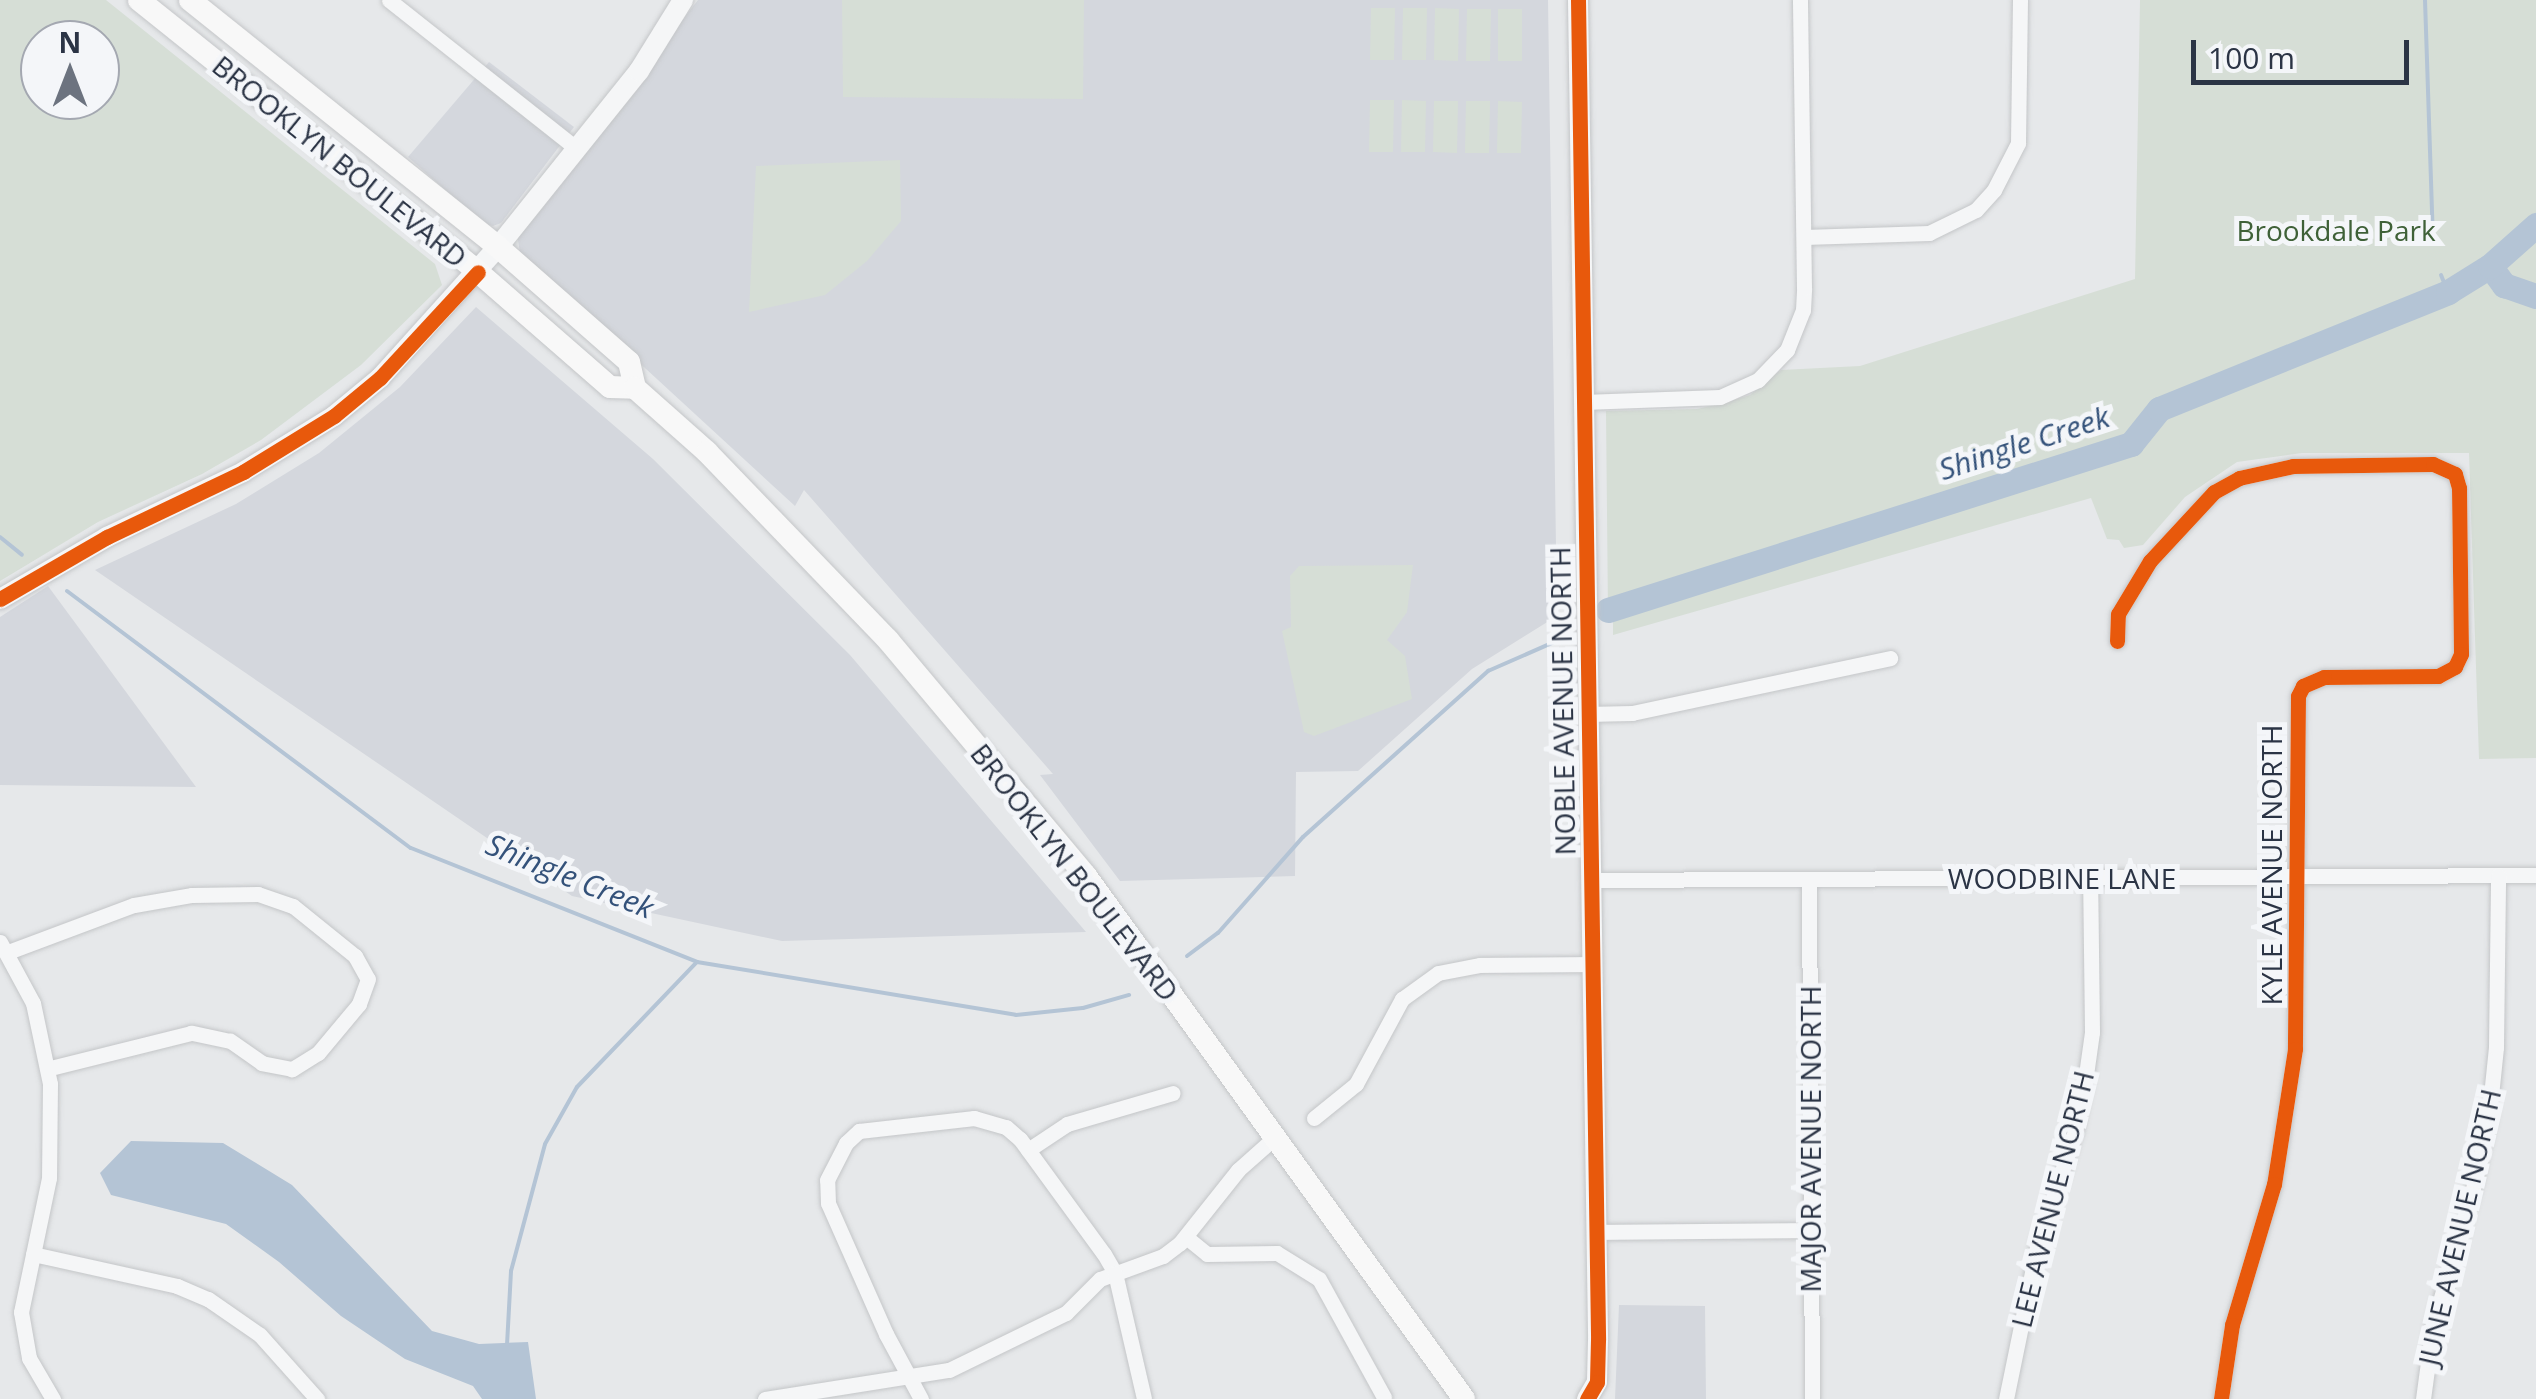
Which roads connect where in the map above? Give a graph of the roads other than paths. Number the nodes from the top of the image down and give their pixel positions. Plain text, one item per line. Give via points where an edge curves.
1 (139, 0) edge
2 (190, 0) edge
3 (389, 0) edge
4 (683, 0) edge
5 (1578, 0) edge
6 (1800, 0) edge
7 (2020, 0) edge
8 (576, 148) junction
9 (1804, 237) junction
10 (498, 247) junction
11 (478, 272) junction
12 (635, 388) junction
13 (1583, 402) junction
14 (0, 600) edge
15 (2117, 641) dead end
16 (1890, 658) dead end
17 (1586, 714) junction
18 (2498, 875) junction
19 (2536, 875) edge
20 (2294, 876) junction
21 (2090, 878) junction
22 (1809, 879) junction
23 (1589, 880) junction
24 (4, 947) edge
25 (1590, 964) junction
26 (48, 1069) junction
27 (1173, 1092) dead end
28 (1314, 1118) dead end
29 (1274, 1138) junction
30 (1028, 1150) junction
31 (1809, 1230) junction
32 (1596, 1232) junction
33 (1186, 1237) junction
34 (33, 1254) junction
35 (1116, 1273) junction
36 (910, 1376) junction
37 (1384, 1397) edge
38 (52, 1399) edge
39 (316, 1399) edge
40 (765, 1399) edge
41 (921, 1399) edge
42 (1144, 1399) edge
43 (1464, 1399) edge
44 (1588, 1399) edge
45 (1812, 1399) edge
46 (2006, 1399) edge
47 (2221, 1399) edge
48 (2423, 1399) edge

1 - 11 main road, BROOKLYN BOULEVARD
2 - 10 main road, BROOKLYN BOULEVARD
3 - 8 street
4 - 8 street via 639,70
5 - 13 street, NOBLE AVENUE NORTH
6 - 9 street
7 - 9 street via 2018,143 1976,210 1929,233
8 - 10 street
9 - 13 street via 1803,310 1787,350 1758,380 1720,397
10 - 11 street
10 - 12 main road, BROOKLYN BOULEVARD via 629,362
11 - 12 main road, BROOKLYN BOULEVARD via 610,387
11 - 14 street via 394,364 334,416 243,472 107,537
12 - 29 main road, BROOKLYN BOULEVARD via 707,452 944,704 1086,876
13 - 17 street, NOBLE AVENUE NORTH
15 - 20 street, KYLE AVENUE NORTH via 2118,614 2150,561 2214,492 2239,478 2293,466 2445,466 2454,474 2461,654 2438,676 2324,677 2303,686 2296,708
16 - 17 street via 1663,707
17 - 23 street, NOBLE AVENUE NORTH
18 - 19 street, WOODBINE LANE
18 - 20 street, WOODBINE LANE
18 - 48 street, JUNE AVENUE NORTH via 2498,996 2488,1115 2476,1182 2434,1325
20 - 21 street, WOODBINE LANE
20 - 47 street, KYLE AVENUE NORTH via 2296,1049 2288,1116 2232,1325
21 - 22 street, WOODBINE LANE
21 - 46 street, LEE AVENUE NORTH via 2092,1032 2085,1082 2032,1266
22 - 23 street, WOODBINE LANE
22 - 31 street, MAJOR AVENUE NORTH
23 - 25 street, NOBLE AVENUE NORTH
24 - 26 street via 33,1003
24 - 26 street via 134,905 258,894 293,906 355,956 368,979 359,1004 318,1054 292,1069 190,1033
25 - 28 street via 1480,965 1438,973 1402,999 1356,1084
25 - 32 street, NOBLE AVENUE NORTH
26 - 34 street via 49,1178
27 - 30 street via 1067,1124
29 - 33 street via 1238,1170
29 - 43 main road, BROOKLYN BOULEVARD
30 - 35 street
30 - 36 street via 991,1120 874,1128 852,1137 825,1188 879,1320
31 - 32 street
31 - 45 street, MAJOR AVENUE NORTH
32 - 44 street, NOBLE AVENUE NORTH via 1597,1382
33 - 35 street via 1163,1256
33 - 37 street via 1208,1254 1277,1253 1319,1279
34 - 38 street via 22,1336
34 - 39 street via 178,1286 208,1299 260,1335
35 - 36 street via 1100,1279 1066,1313 949,1370
35 - 42 street
36 - 40 street
36 - 41 street

